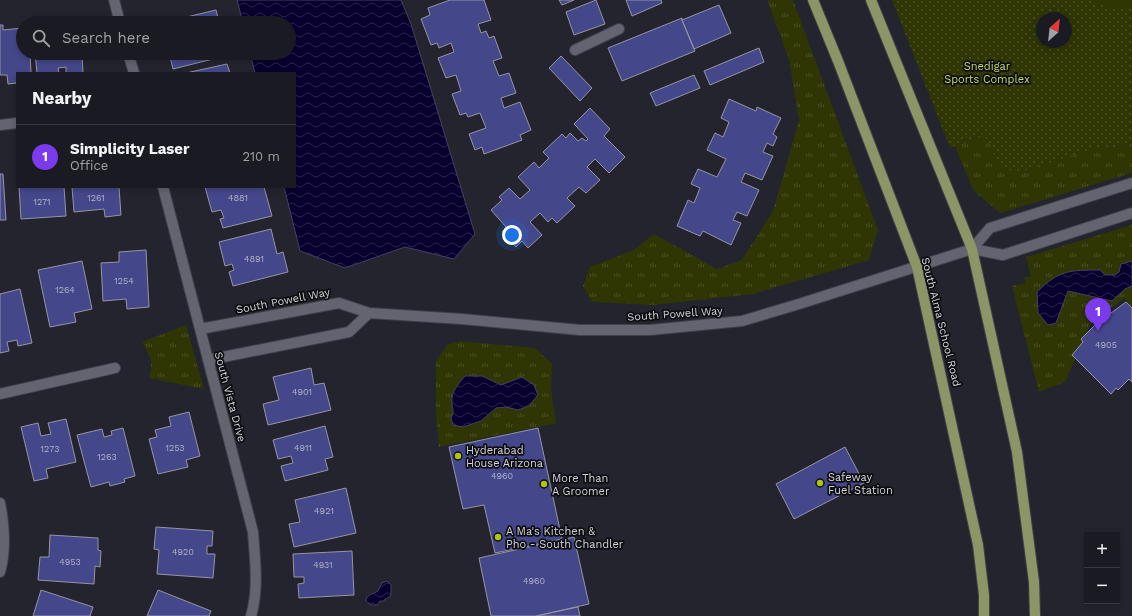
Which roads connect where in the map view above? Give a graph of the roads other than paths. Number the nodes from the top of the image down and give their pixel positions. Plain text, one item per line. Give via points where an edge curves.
1 (114, 0) edge
2 (812, 0) edge
3 (871, 0) edge
4 (118, 16) edge
5 (620, 29) dead end
6 (574, 50) dead end
7 (130, 60) edge
8 (134, 72) edge
9 (16, 123) edge
10 (0, 125) edge
11 (1132, 183) edge
12 (163, 188) edge
13 (1132, 213) edge
14 (972, 249) junction
15 (917, 267) junction
16 (369, 313) junction
17 (200, 329) junction
18 (208, 360) junction
19 (115, 368) dead end
20 (0, 394) edge
21 (0, 503) edge
22 (0, 572) edge
23 (250, 616) edge
24 (984, 616) edge
25 (1035, 616) edge

1 - 4 street
2 - 15 main road, South Alma School Road
3 - 14 main road
5 - 6 street
7 - 8 street
9 - 10 street
11 - 14 street via 990,228
12 - 17 street, South Vista Drive
13 - 14 street via 1003,255
14 - 15 street, South Powell Way
14 - 25 main road via 1017,452 1034,582
15 - 16 street, South Powell Way via 742,320 650,330 580,330
15 - 24 main road, South Alma School Road via 978,545
16 - 17 street, South Powell Way via 339,303
16 - 18 street via 349,332
17 - 18 street, South Vista Drive
18 - 23 street, South Vista Drive via 253,532 256,569
19 - 20 street
21 - 22 street via 3,540

